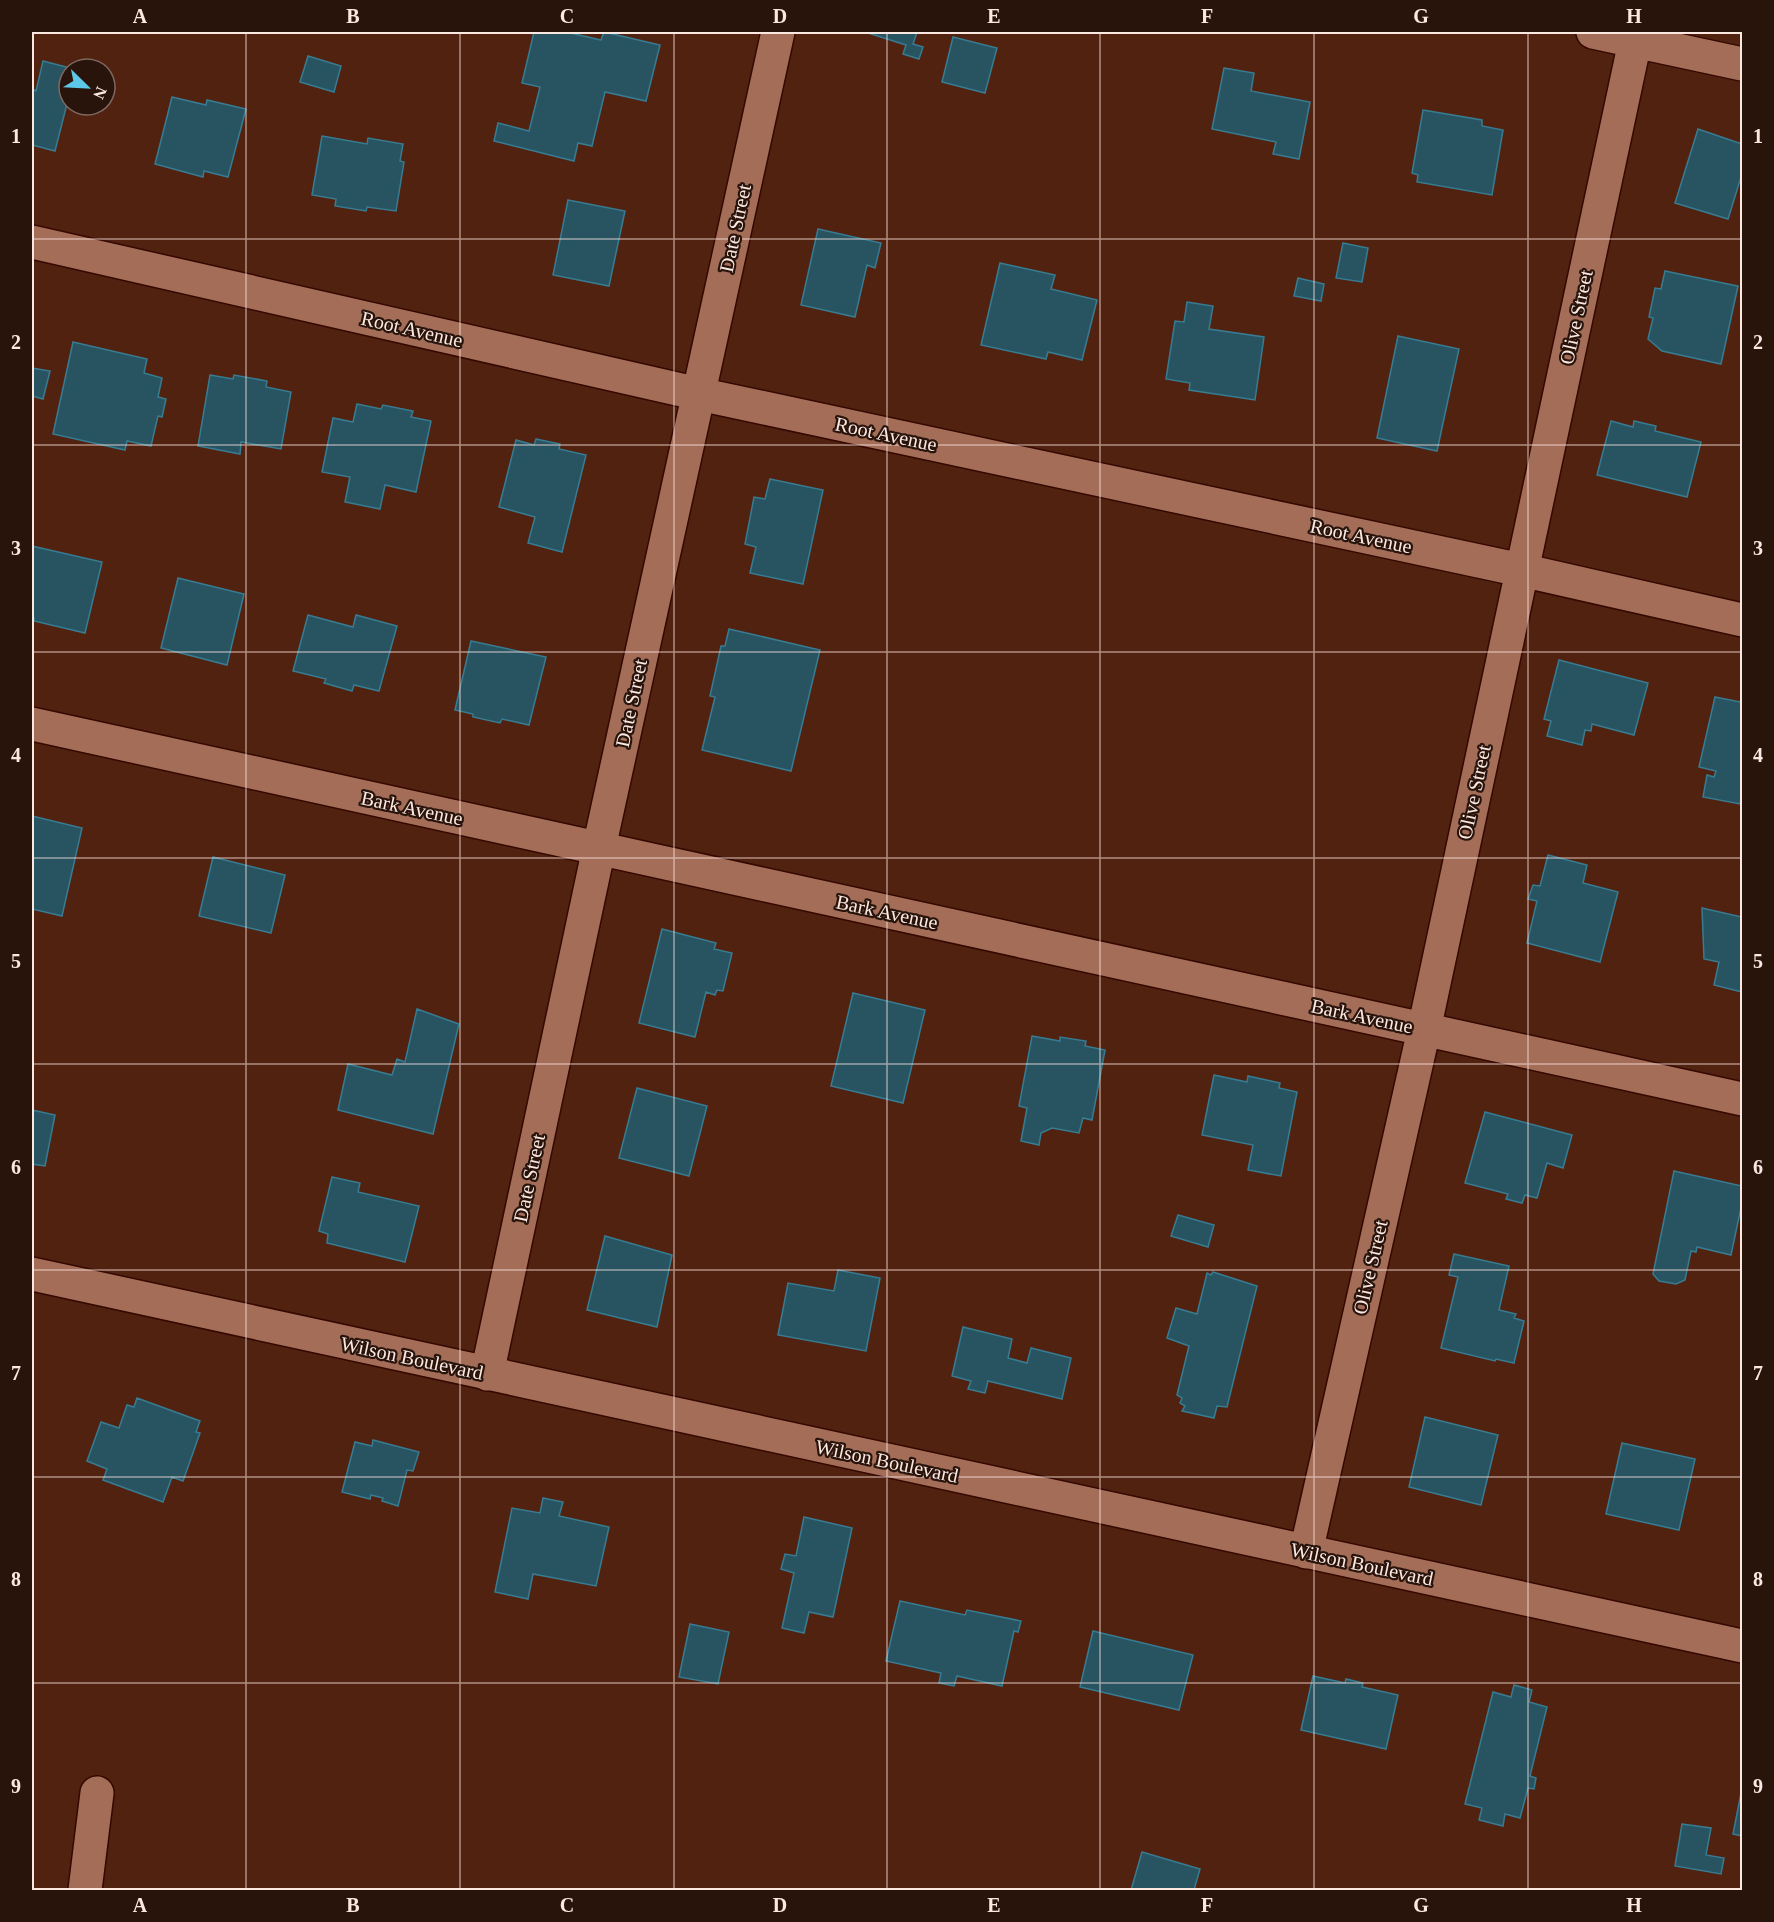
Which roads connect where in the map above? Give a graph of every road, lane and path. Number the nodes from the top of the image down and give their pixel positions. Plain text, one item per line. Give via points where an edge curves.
1 (778, 32) edge
2 (1593, 32) edge
3 (1636, 36) edge
4 (1743, 64) edge
5 (32, 242) edge
6 (699, 394) junction
7 (1521, 570) junction
8 (1743, 620) edge
9 (32, 724) edge
10 (599, 848) junction
11 (1424, 1030) junction
12 (1743, 1099) edge
13 (32, 1274) edge
14 (487, 1374) junction
15 (1306, 1552) junction
16 (1743, 1646) edge
17 (97, 1793) dead end
18 (85, 1890) edge

1 - 6 street, Date Street
2 - 3 street
3 - 4 street
3 - 7 street, Olive Street
5 - 6 street, Root Avenue
6 - 7 street, Root Avenue
6 - 10 street, Date Street
7 - 8 street, Root Avenue
7 - 11 street, Olive Street
9 - 10 street, Bark Avenue
10 - 11 street, Bark Avenue
10 - 14 street, Date Street
11 - 12 street, Bark Avenue
11 - 15 street, Olive Street
13 - 14 street, Wilson Boulevard
14 - 15 street, Wilson Boulevard
15 - 16 street, Wilson Boulevard
17 - 18 street

